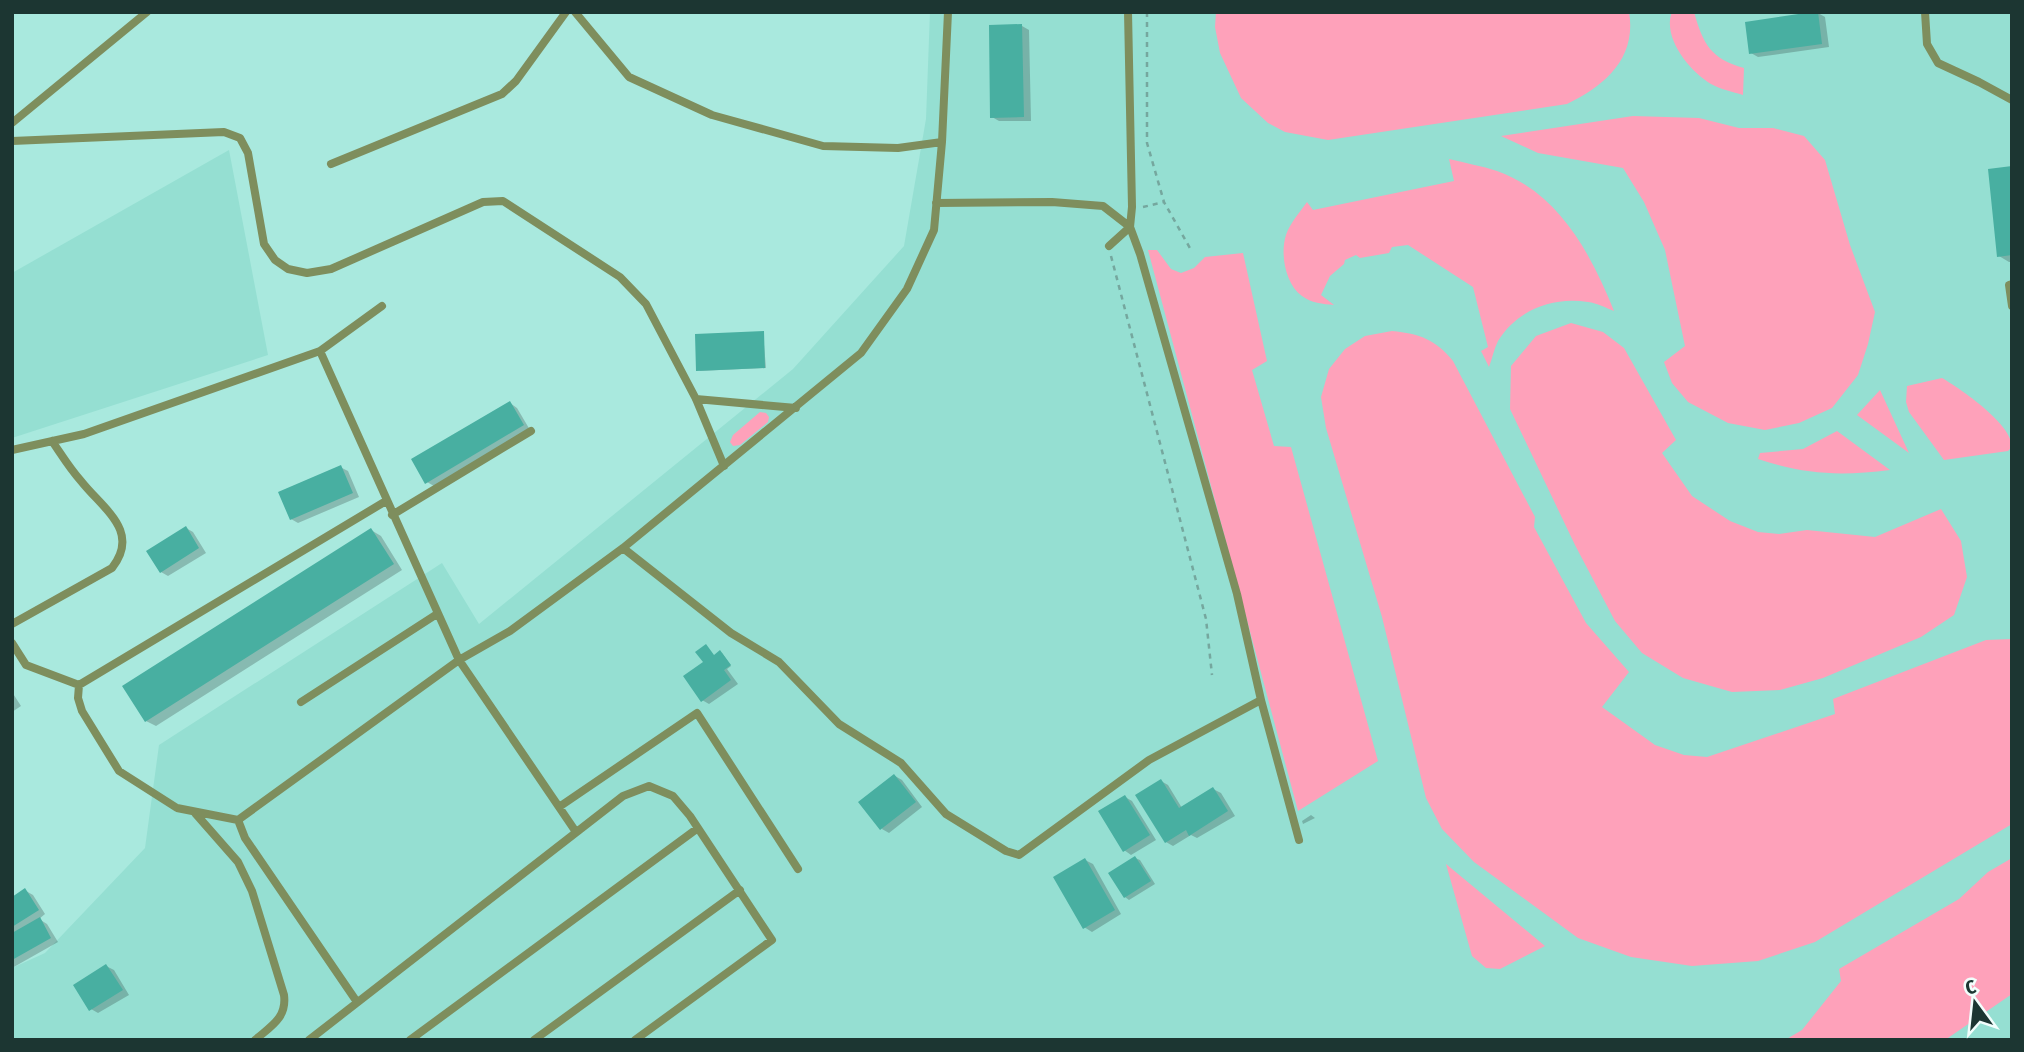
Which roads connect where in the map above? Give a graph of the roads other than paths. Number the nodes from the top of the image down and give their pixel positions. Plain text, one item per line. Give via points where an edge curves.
1 (147, 12) edge
2 (566, 12) edge
3 (575, 12) edge
4 (948, 12) edge
5 (1128, 12) edge
6 (1926, 12) edge
7 (2012, 100) edge
8 (12, 123) edge
9 (12, 141) edge
10 (942, 142) junction
11 (331, 164) dead end
12 (936, 203) junction
13 (1130, 228) junction
14 (1109, 247) road end
15 (2012, 284) edge
16 (382, 306) dead end
17 (2012, 306) edge
18 (320, 351) junction
19 (696, 400) junction
20 (796, 408) junction
21 (531, 430) dead end
22 (51, 441) junction
23 (12, 450) edge
24 (724, 466) junction
25 (386, 501) junction
26 (392, 515) junction
27 (623, 548) junction
28 (438, 614) junction
29 (12, 624) edge
30 (12, 643) edge
31 (459, 660) junction
32 (79, 685) junction
33 (1261, 700) junction
34 (301, 702) dead end
35 (559, 807) junction
36 (195, 813) junction
37 (238, 821) junction
38 (698, 828) junction
39 (576, 832) junction
40 (1299, 840) dead end
41 (798, 869) dead end
42 (740, 890) junction
43 (357, 1002) junction
44 (255, 1040) edge
45 (309, 1040) edge
46 (410, 1040) edge
47 (534, 1040) edge
48 (635, 1040) edge

1 - 8 lane
2 - 11 lane via 502,94
3 - 10 lane via 629,77 712,116 823,146 898,148
4 - 10 lane
5 - 13 lane
6 - 7 lane via 1927,44 1938,63
9 - 19 lane via 224,132 240,138 248,153 264,244 288,269 307,273 331,269 483,202 503,201 620,277 646,304
10 - 12 lane
12 - 13 lane via 1103,206
12 - 20 lane via 934,230 907,289 861,353
13 - 14 lane
13 - 33 lane via 1237,594
15 - 17 lane
16 - 18 lane
18 - 22 lane via 84,434
18 - 25 lane
19 - 20 lane
19 - 24 lane
20 - 24 lane
21 - 26 lane
22 - 23 lane
22 - 29 lane via 110,512 124,548 112,568
24 - 27 lane
25 - 26 lane
25 - 32 lane
26 - 28 lane
27 - 31 lane via 510,631
27 - 33 lane via 731,633 779,662 838,724 901,762 946,814 1019,855 1150,760
28 - 31 lane
28 - 34 lane
30 - 32 lane via 26,665
31 - 35 lane
31 - 37 lane
32 - 36 lane via 82,711 118,771 177,808
33 - 40 lane
35 - 39 lane
35 - 41 lane via 697,713
36 - 37 lane
36 - 44 lane via 237,862 252,891 284,995 280,1019
37 - 43 lane
38 - 39 lane via 673,796 649,786 623,796
38 - 42 lane
38 - 46 lane
39 - 43 lane
42 - 47 lane
42 - 48 lane via 772,940
43 - 45 lane

